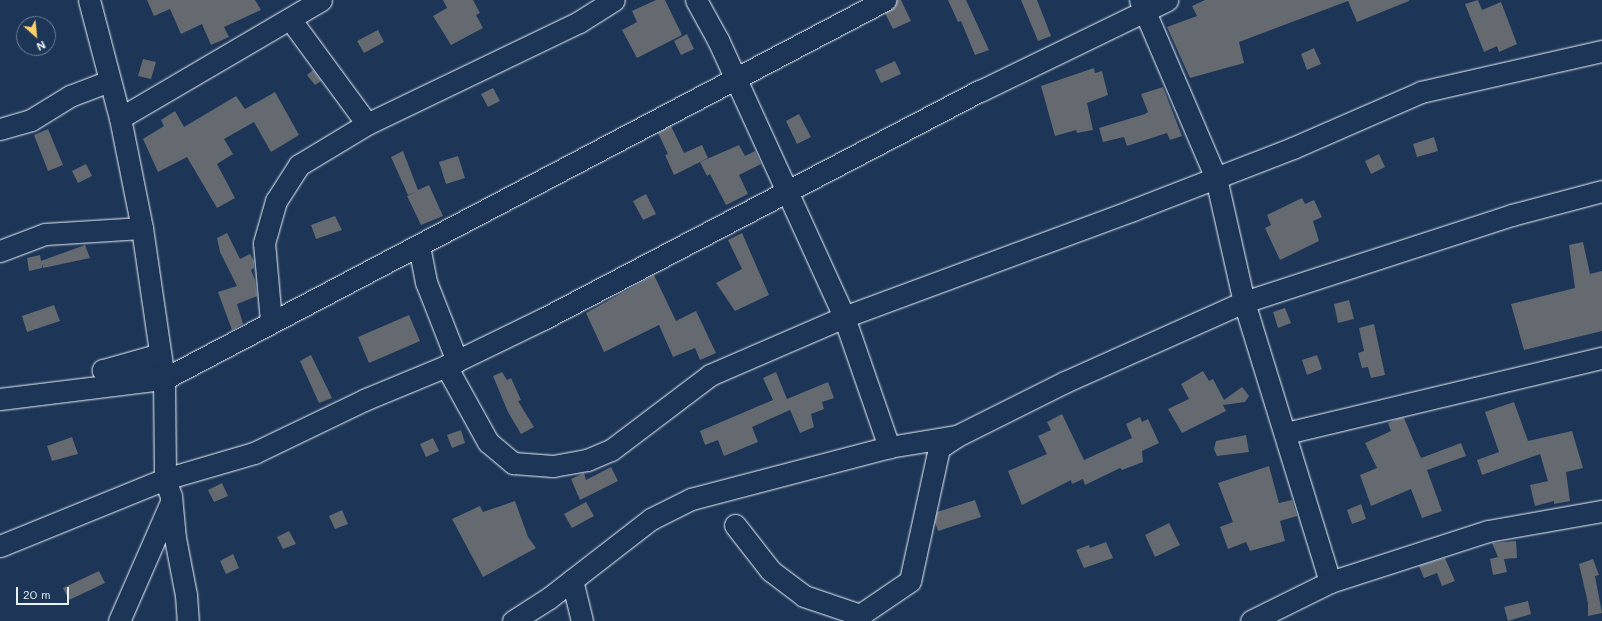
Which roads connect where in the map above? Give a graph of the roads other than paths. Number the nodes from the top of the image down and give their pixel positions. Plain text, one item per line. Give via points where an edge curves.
1 (89, 0) edge
2 (321, 0) edge
3 (614, 0) edge
4 (696, 0) edge
5 (885, 0) edge
6 (1167, 0) edge
7 (1142, 5) edge
8 (290, 19) junction
9 (1602, 52) edge
10 (735, 79) junction
11 (110, 81) junction
12 (120, 118) junction
13 (367, 124) junction
14 (0, 129) edge
15 (1216, 178) junction
16 (1602, 191) edge
17 (788, 192) junction
18 (142, 228) junction
19 (419, 246) junction
20 (0, 251) edge
21 (1244, 302) junction
22 (844, 317) junction
23 (271, 321) junction
24 (160, 354) dead end
25 (1602, 358) edge
26 (451, 363) junction
27 (164, 379) junction
28 (0, 399) edge
29 (1286, 433) junction
30 (957, 436) junction
31 (889, 447) junction
32 (165, 479) junction
33 (172, 502) junction
34 (1602, 511) edge
35 (735, 525) dead end
36 (0, 546) edge
37 (572, 580) junction
38 (1330, 582) junction
39 (860, 618) edge
40 (119, 621) edge
41 (188, 621) edge
42 (513, 621) edge
43 (582, 621) edge
44 (1251, 621) edge

1 - 11 street
2 - 8 street
3 - 13 street via 579,22
4 - 10 street
5 - 10 street
6 - 7 street
7 - 15 street
7 - 17 street
8 - 12 street
8 - 13 street
9 - 15 street via 1421,92
10 - 17 street
10 - 19 street
11 - 12 street
11 - 14 street via 70,96 31,120
12 - 18 street
13 - 23 street via 299,165 276,201 264,243
15 - 21 street
15 - 22 street
16 - 21 street via 1512,215
17 - 22 street
17 - 26 street via 543,319
18 - 20 street via 45,234
18 - 27 street
19 - 23 street
19 - 26 street via 426,282
21 - 29 street
21 - 30 street via 1065,382
22 - 26 street via 710,375 612,450 586,460 554,466 513,463 488,442
22 - 31 street
23 - 27 street
24 - 27 street via 103,370
25 - 29 street
26 - 32 street via 364,400 254,453
27 - 28 street
27 - 32 street
29 - 38 street
30 - 31 street
30 - 39 street via 939,448 910,581
31 - 37 street via 691,499 651,519
32 - 33 street
32 - 36 street
33 - 40 street
33 - 41 street
34 - 38 street via 1488,531
35 - 39 street via 771,571 804,596
37 - 42 street
37 - 43 street
38 - 44 street

